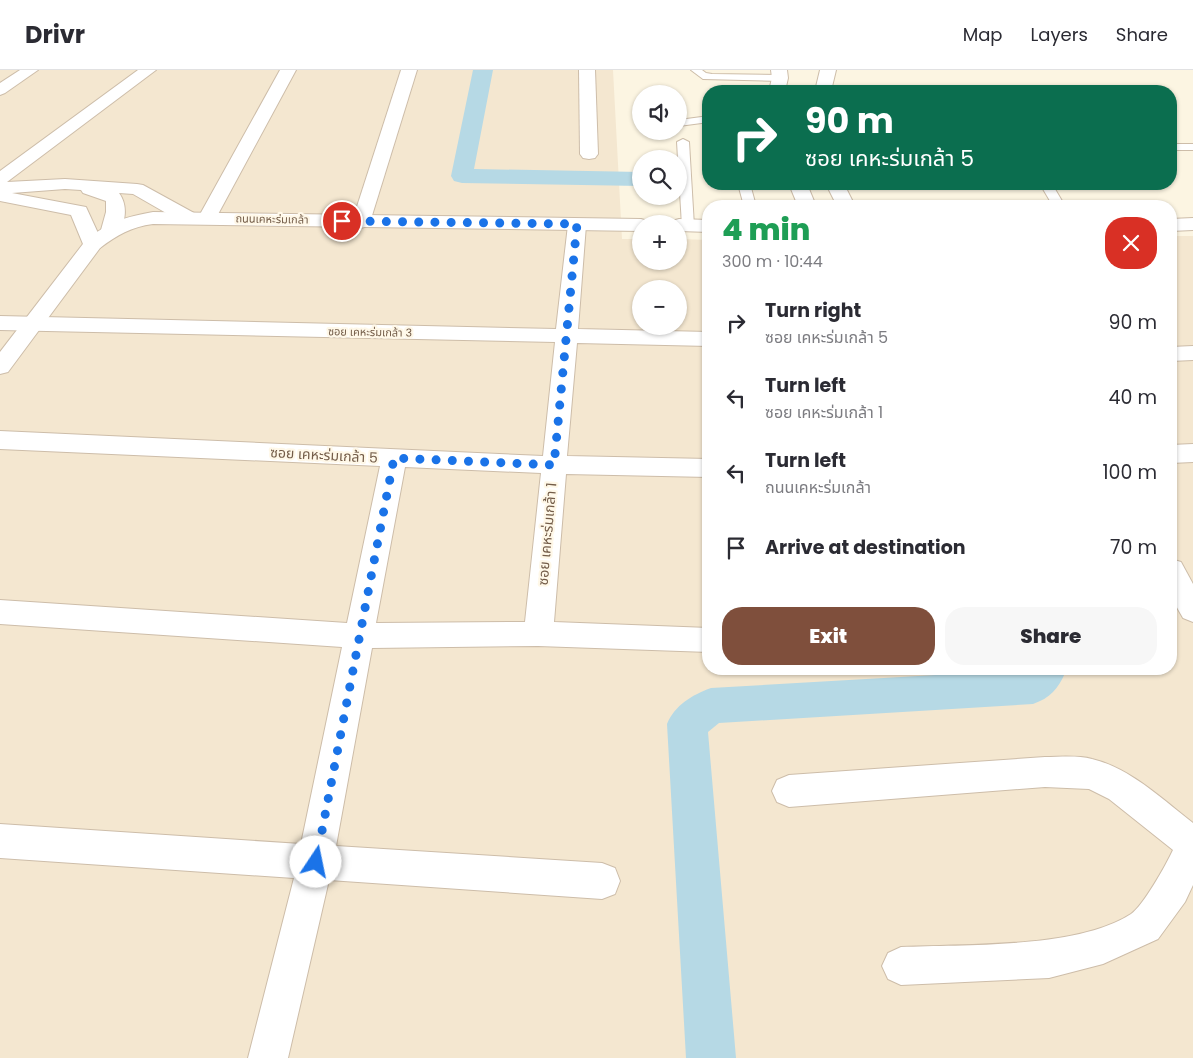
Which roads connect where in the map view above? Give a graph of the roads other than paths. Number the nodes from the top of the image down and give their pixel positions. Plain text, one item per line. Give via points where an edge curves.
1 (30, 70) edge
2 (148, 70) edge
3 (288, 70) edge
4 (409, 70) edge
5 (587, 70) edge
6 (696, 70) edge
7 (828, 70) edge
8 (779, 80) edge
9 (825, 85) edge
10 (0, 90) edge
11 (702, 120) edge
12 (687, 122) edge
13 (683, 142) dead end
14 (1177, 147) edge
15 (1193, 147) edge
16 (589, 154) dead end
17 (0, 179) edge
18 (65, 184) junction
19 (0, 188) edge
20 (0, 195) edge
21 (683, 215) edge
22 (187, 217) junction
23 (207, 218) junction
24 (361, 222) junction
25 (577, 224) junction
26 (1193, 224) edge
27 (632, 225) edge
28 (1177, 225) edge
29 (687, 226) edge
30 (702, 226) edge
31 (111, 230) junction
32 (93, 244) junction
33 (0, 323) edge
34 (32, 324) junction
35 (566, 336) junction
36 (702, 339) edge
37 (1193, 353) edge
38 (1177, 354) edge
39 (0, 367) edge
40 (0, 440) edge
41 (1193, 453) edge
42 (1177, 454) edge
43 (394, 458) junction
44 (554, 465) junction
45 (702, 468) edge
46 (1180, 576) edge
47 (1193, 610) edge
48 (0, 612) edge
49 (538, 634) junction
50 (358, 636) junction
51 (702, 640) edge
52 (789, 791) dead end
53 (0, 842) edge
54 (1193, 844) edge
55 (1193, 849) edge
56 (316, 862) junction
57 (602, 881) dead end
58 (901, 966) dead end
59 (268, 1058) edge

1 - 10 street
2 - 17 street
3 - 23 street
4 - 24 street
5 - 16 street
6 - 8 lane via 703,76
7 - 9 street
11 - 12 lane
13 - 21 lane
14 - 15 lane
18 - 19 street
18 - 22 street via 138,189
18 - 31 street via 113,196 117,210
20 - 32 street via 79,211
22 - 23 street, ถนนเคหะร่มเกล้า
22 - 31 street, ถนนเคหะร่มเกล้า via 153,218
23 - 24 street, ถนนเคหะร่มเกล้า
24 - 25 street, ถนนเคหะร่มเกล้า
25 - 27 street, ถนนเคหะร่มเกล้า
25 - 35 street, ซอย เคหะร่มเกล้า 1
26 - 28 street
29 - 30 street
31 - 32 street, ถนนเคหะร่มเกล้า
32 - 34 street, ถนนเคหะร่มเกล้า
33 - 34 street, ซอย เคหะร่มเกล้า 3
34 - 35 street, ซอย เคหะร่มเกล้า 3
34 - 39 street, ถนนเคหะร่มเกล้า
35 - 36 street, ซอย เคหะร่มเกล้า 3
35 - 44 street, ซอย เคหะร่มเกล้า 1
37 - 38 street
40 - 43 street, ซอย เคหะร่มเกล้า 5
41 - 42 street
43 - 44 street, ซอย เคหะร่มเกล้า 5
43 - 50 street
44 - 45 street, ซอย เคหะร่มเกล้า 5
44 - 49 street, ซอย เคหะร่มเกล้า 1
46 - 47 street
48 - 50 street
49 - 50 street
49 - 51 street
50 - 56 street
52 - 54 street via 1044,772 1091,774 1121,788
53 - 56 street
55 - 58 street via 1172,889 1144,926 1103,945 1049,959
56 - 57 street
56 - 59 street

